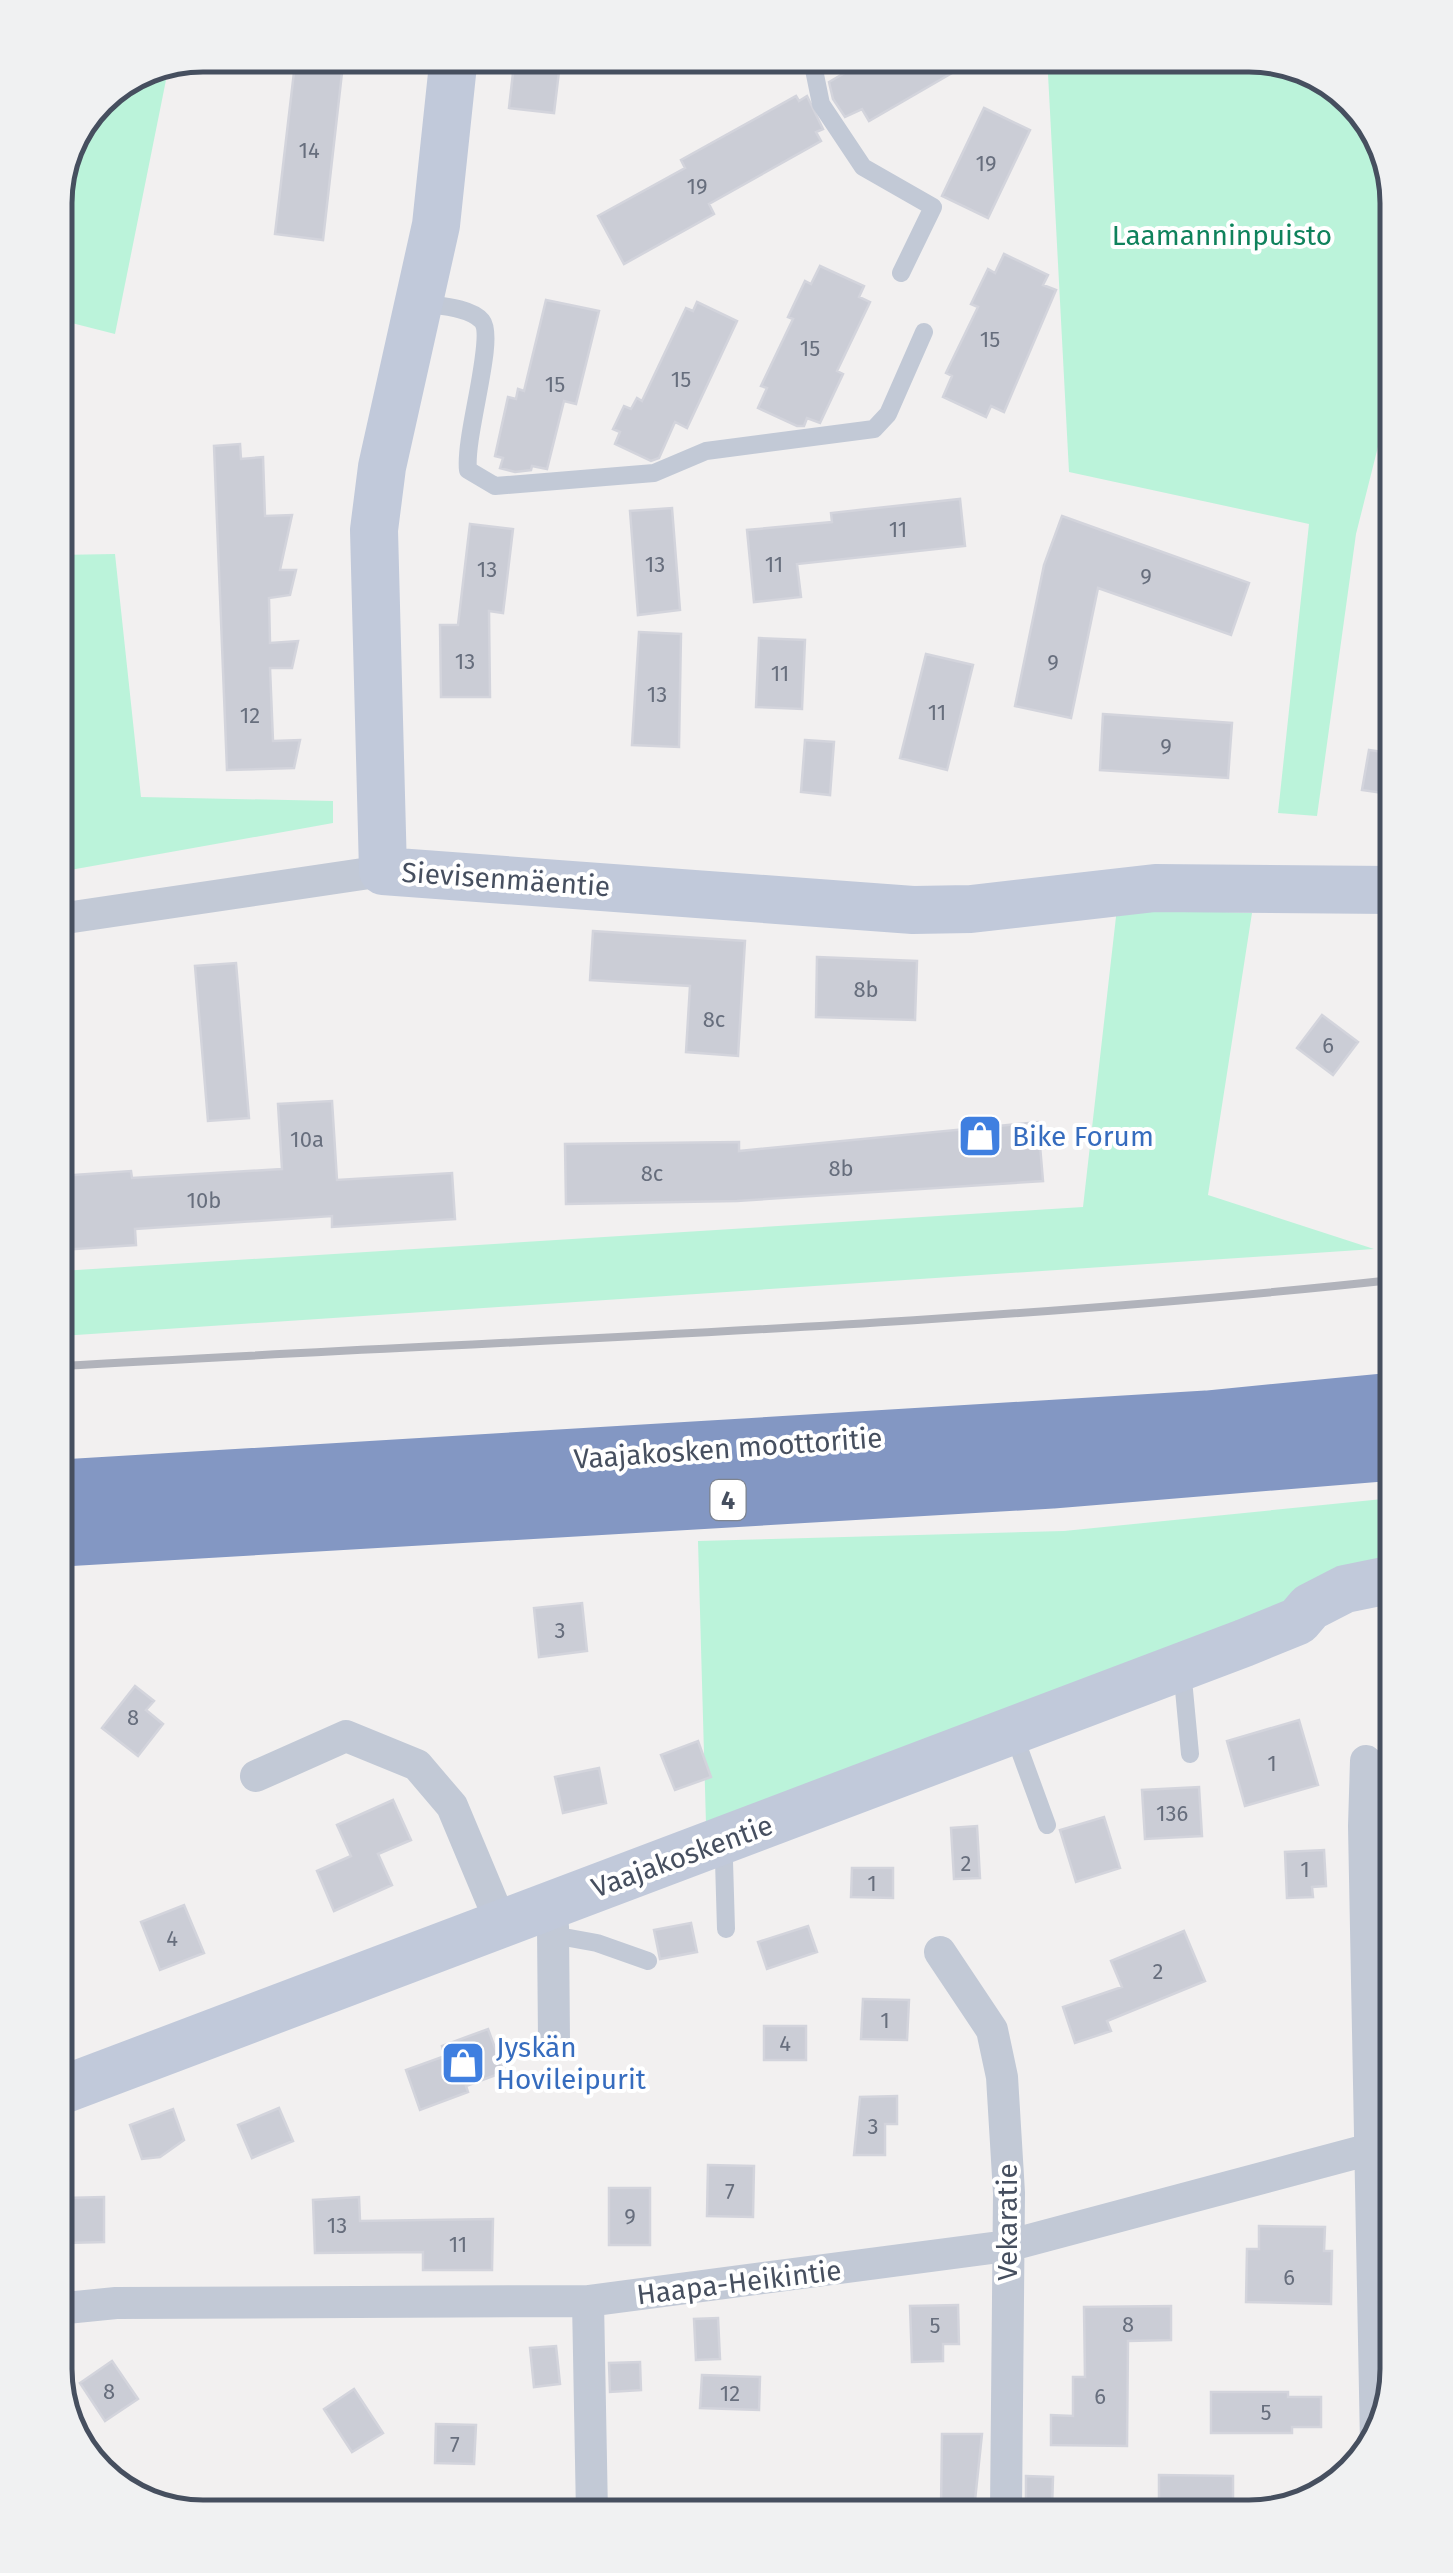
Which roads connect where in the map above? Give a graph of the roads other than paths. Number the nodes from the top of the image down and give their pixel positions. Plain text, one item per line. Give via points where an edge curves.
1 (452, 72) edge
2 (815, 73) edge
3 (900, 273) dead end
4 (421, 303) junction
5 (924, 332) dead end
6 (382, 870) junction
7 (1380, 890) edge
8 (73, 917) edge
9 (1380, 1401) edge
10 (1380, 1453) edge
11 (72, 1486) edge
12 (72, 1538) edge
13 (1380, 1583) edge
14 (1380, 1601) edge
15 (1298, 1621) junction
16 (1175, 1669) junction
17 (1012, 1731) junction
18 (1190, 1754) dead end
19 (1366, 1760) dead end
20 (256, 1776) dead end
21 (1046, 1824) dead end
22 (716, 1844) junction
23 (549, 1921) junction
24 (501, 1923) junction
25 (726, 1928) dead end
26 (940, 1952) dead end
27 (648, 1961) dead end
28 (554, 2041) dead end
29 (1380, 2082) edge
30 (72, 2086) edge
31 (1380, 2147) edge
32 (1007, 2246) junction
33 (1380, 2295) edge
34 (588, 2302) junction
35 (72, 2308) edge
36 (1377, 2398) edge
37 (592, 2500) edge
38 (1006, 2500) edge

1 - 4 street, Sievisenmäentie
2 - 3 lane via 821,104 863,167 933,207
4 - 5 lane via 472,313 484,322 488,340 465,446 468,470 494,486 654,473 706,451 874,429 888,414
4 - 6 street, Sievisenmäentie via 374,530
6 - 7 street, Sievisenmäentie via 913,910 1155,888
6 - 8 street
9 - 11 highway, Vaajakosken moottoritie / 4 via 1207,1418
10 - 12 highway, Vaajakosken moottoritie / 4 via 1052,1481
13 - 15 street, Vaajakoskentie via 1345,1589
14 - 15 street, Vaajakoskentie via 1316,1623
15 - 16 street, Vaajakoskentie
16 - 17 street, Vaajakoskentie
16 - 18 lane via 1184,1690
17 - 21 lane
17 - 22 street, Vaajakoskentie
19 - 29 street
20 - 24 street via 346,1736 418,1765 452,1806
22 - 23 street, Vaajakoskentie
22 - 25 lane via 724,1861
23 - 24 street, Vaajakoskentie
23 - 27 lane
23 - 28 street
24 - 30 street, Vaajakoskentie
26 - 32 street, Vekaratie via 992,2030 1006,2113
31 - 32 street, Haapa-Heikintie
32 - 34 street, Haapa-Heikintie
32 - 38 street, Vekaratie
33 - 36 street
34 - 35 street, Haapa-Heikintie
34 - 37 street

